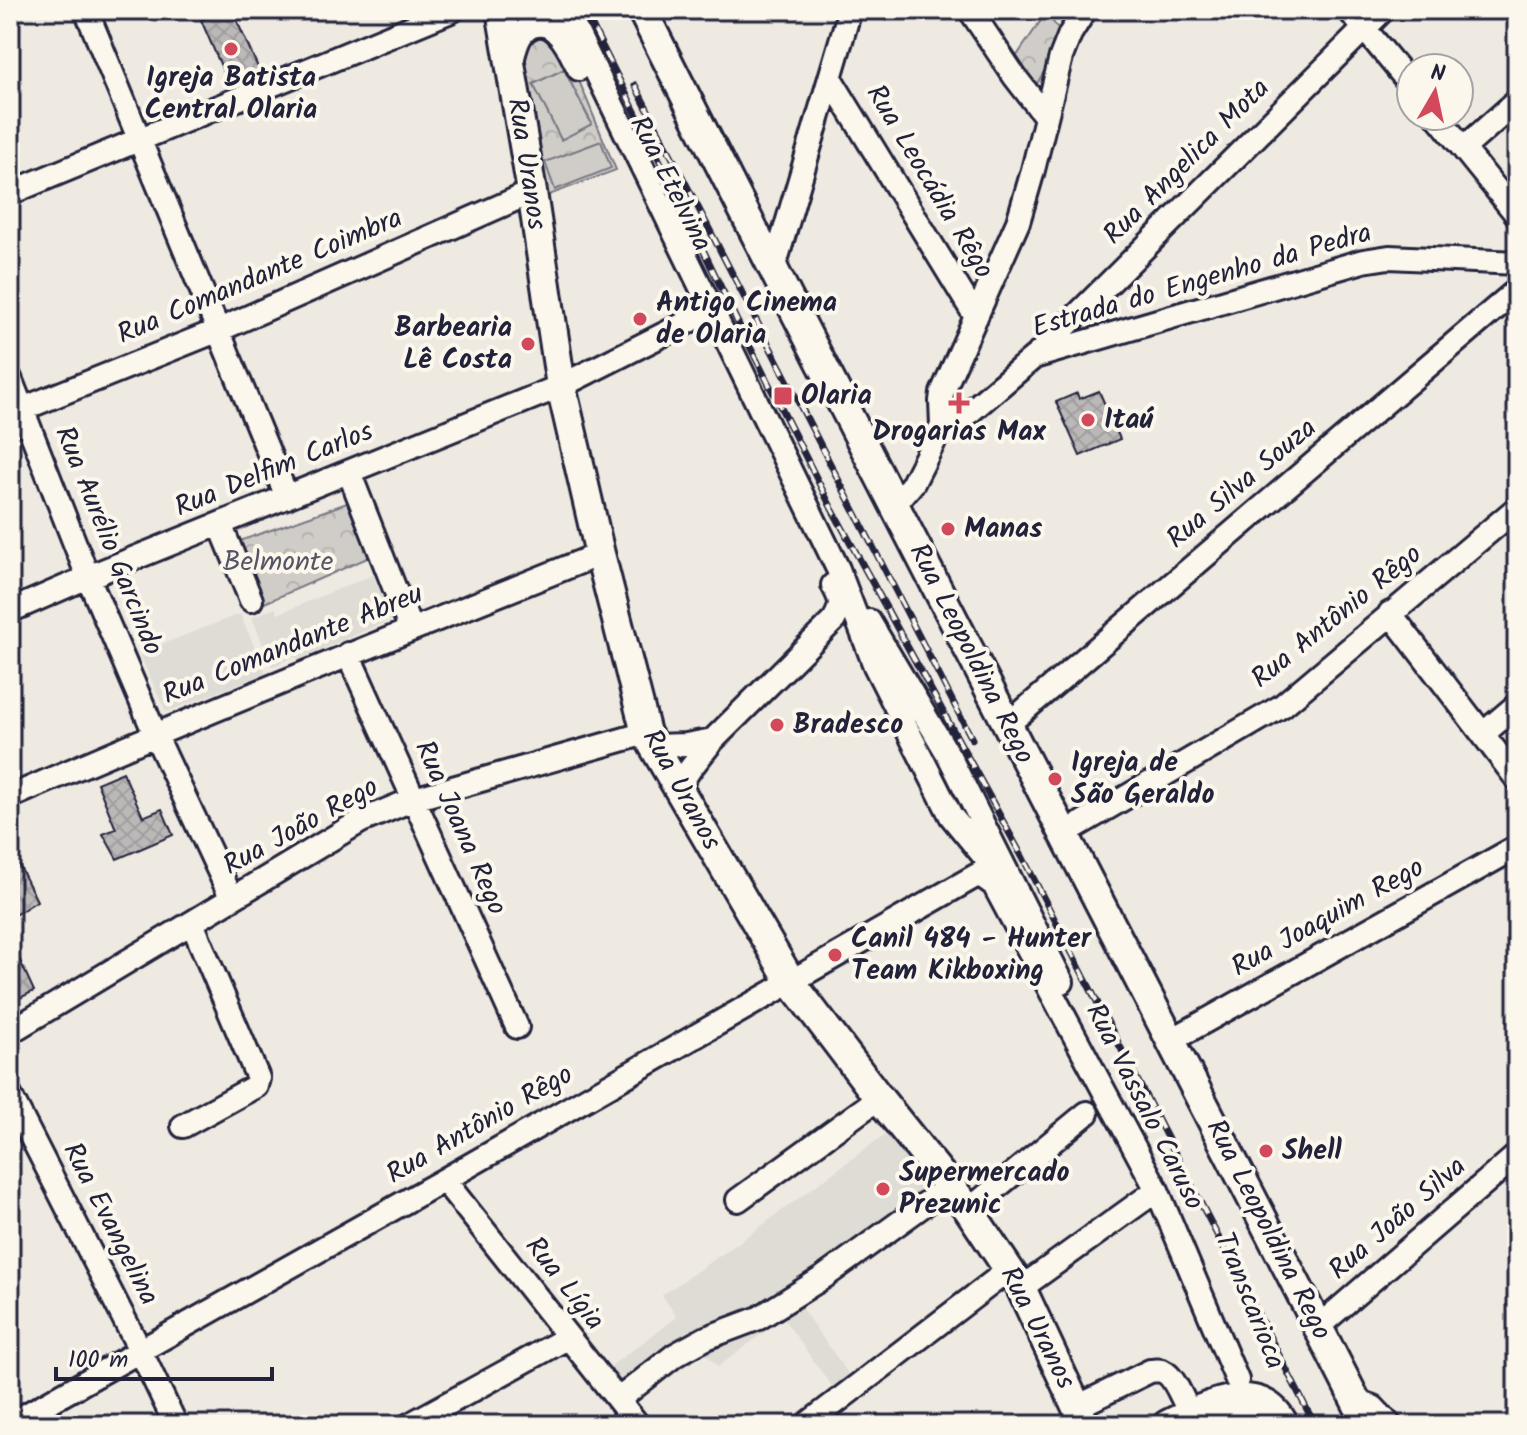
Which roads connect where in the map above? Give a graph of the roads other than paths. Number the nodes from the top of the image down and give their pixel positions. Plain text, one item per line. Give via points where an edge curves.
1 (86, 10) edge
2 (453, 10) edge
3 (501, 10) edge
4 (566, 10) edge
5 (642, 10) edge
6 (850, 10) edge
7 (970, 10) edge
8 (1085, 10) edge
9 (1349, 10) edge
10 (1383, 10) edge
11 (1364, 29) junction
12 (1395, 66) edge
13 (510, 67) junction
14 (830, 78) junction
15 (1517, 101) edge
16 (1046, 117) junction
17 (1450, 132) edge
18 (140, 140) junction
19 (1464, 148) junction
20 (532, 192) junction
21 (10, 193) edge
22 (1517, 215) edge
23 (1517, 263) edge
24 (773, 271) junction
25 (1517, 290) edge
26 (702, 315) junction
27 (976, 317) junction
28 (219, 330) junction
29 (1034, 357) junction
30 (10, 378) edge
31 (561, 386) junction
32 (16, 412) edge
33 (942, 426) junction
34 (349, 472) junction
35 (903, 492) junction
36 (287, 497) junction
37 (1517, 508) edge
38 (220, 524) junction
39 (600, 554) junction
40 (88, 577) junction
41 (251, 600) dead end
42 (10, 611) edge
43 (1390, 613) junction
44 (411, 630) junction
45 (348, 654) junction
46 (1517, 705) edge
47 (1007, 725) junction
48 (1484, 733) junction
49 (155, 734) junction
50 (650, 740) junction
51 (713, 740) junction
52 (1517, 779) edge
53 (677, 789) junction
54 (10, 797) edge
55 (414, 799) junction
56 (1063, 834) junction
57 (1516, 842) edge
58 (979, 874) joint
59 (232, 899) junction
60 (192, 923) junction
61 (791, 982) junction
62 (517, 1027) dead end
63 (10, 1032) edge
64 (1170, 1041) junction
65 (10, 1095) edge
66 (879, 1098) junction
67 (1087, 1113) dead end
68 (183, 1126) dead end
69 (1517, 1155) edge
70 (444, 1180) junction
71 (950, 1186) junction
72 (1157, 1190) junction
73 (738, 1200) dead end
74 (969, 1210) junction
75 (1016, 1279) junction
76 (1318, 1327) junction
77 (567, 1338) junction
78 (141, 1352) junction
79 (1237, 1380) dead end
80 (619, 1399) junction
81 (1362, 1413) edge
82 (1191, 1414) edge
83 (1081, 1416) edge
84 (1259, 1417) edge
85 (15, 1418) edge
86 (176, 1425) edge
87 (409, 1425) edge
88 (638, 1425) edge
89 (806, 1425) edge
90 (1284, 1425) edge
91 (1390, 1425) edge

1 - 18 street
2 - 18 street
3 - 13 main road, Rua Uranos
4 - 84 street, Transcarioca via 951,816 1021,901 1166,1180
5 - 24 main road, Rua Leopoldina Rego
6 - 14 street
7 - 16 street
8 - 16 street via 1061,57
9 - 11 street
10 - 11 street, Rua Angelica Mota
11 - 12 street
11 - 29 street, Rua Angelica Mota
13 - 20 main road, Rua Uranos
13 - 26 street, Rua Etelvina via 517,42 532,25 552,27 562,37
14 - 24 street
14 - 27 street, Rua Leocádia Rêgo
15 - 19 street
16 - 27 street via 1018,222
17 - 19 street
18 - 21 street
18 - 28 street
19 - 22 street
20 - 28 street, Rua Comandante Coimbra
20 - 31 main road, Rua Uranos
23 - 29 street, Estrada do Engenho da Pedra via 1389,257 1363,261
24 - 35 main road, Rua Leopoldina Rego
25 - 47 street, Rua Silva Souza
26 - 31 street, Rua Delfim Carlos
26 - 51 street, Rua Etelvina via 841,607
27 - 33 street via 942,393
28 - 32 street, Rua Comandante Coimbra
28 - 36 street
29 - 33 street, Estrada do Engenho da Pedra via 965,416
30 - 32 street, Rua Aurélio Garcindo
31 - 34 street, Rua Delfim Carlos
31 - 39 main road, Rua Uranos
32 - 40 street, Rua Aurélio Garcindo
33 - 35 street
34 - 36 street, Rua Delfim Carlos
34 - 44 street
35 - 47 main road, Rua Leopoldina Rego
36 - 38 street, Rua Delfim Carlos
37 - 43 street, Rua Antônio Rêgo
38 - 40 street, Rua Delfim Carlos
38 - 41 street
39 - 44 street, Rua Comandante Abreu
39 - 50 main road, Rua Uranos
40 - 42 street, Rua Delfim Carlos
40 - 49 street, Rua Aurélio Garcindo
43 - 48 street
43 - 56 street, Rua Antônio Rêgo via 1282,706
44 - 45 street, Rua Comandante Abreu
45 - 49 street, Rua Comandante Abreu
45 - 55 street, Rua Joana Rego
46 - 48 street
47 - 56 main road, Rua Leopoldina Rego
48 - 52 street
49 - 54 street, Rua Comandante Abreu
49 - 59 street, Rua Aurélio Garcindo
50 - 51 street, Rua João Rego via 686,745
50 - 53 main road, Rua Uranos
50 - 55 street, Rua João Rego
51 - 53 street
53 - 61 main road, Rua Uranos
55 - 59 street, Rua João Rego via 361,821
55 - 62 street, Rua Joana Rego
56 - 64 main road, Rua Leopoldina Rego
57 - 64 street, Rua Joaquim Rego
58 - 61 street, Rua Antônio Rêgo
58 - 72 street, Rua Vassalo Caruso via 994,885
59 - 60 street, Rua João Rego
60 - 63 street, Rua João Rego
60 - 68 street via 258,1083
61 - 66 main road, Rua Uranos
61 - 70 street, Rua Antônio Rêgo
64 - 76 main road, Rua Leopoldina Rego
65 - 78 street, Rua Evangelina
66 - 71 main road, Rua Uranos
66 - 73 street
67 - 74 street
69 - 76 street, Rua João Silva
70 - 77 street, Rua Lígia
70 - 78 street, Rua Antônio Rêgo
71 - 74 main road, Rua Uranos
71 - 80 street via 824,1277 759,1318 675,1355
72 - 75 street
72 - 79 street, Rua Vassalo Caruso
74 - 75 main road, Rua Uranos
75 - 83 main road, Rua Uranos
75 - 89 street
76 - 81 main road, Rua Leopoldina Rego
77 - 80 street, Rua Lígia
77 - 87 street
78 - 85 street, Rua Antônio Rêgo
78 - 86 street, Rua Evangelina
80 - 88 street, Rua Lígia
81 - 91 street via 1373,1407
82 - 83 street via 1171,1376 1159,1370
82 - 84 main road via 1235,1399
84 - 90 main road via 1275,1410

